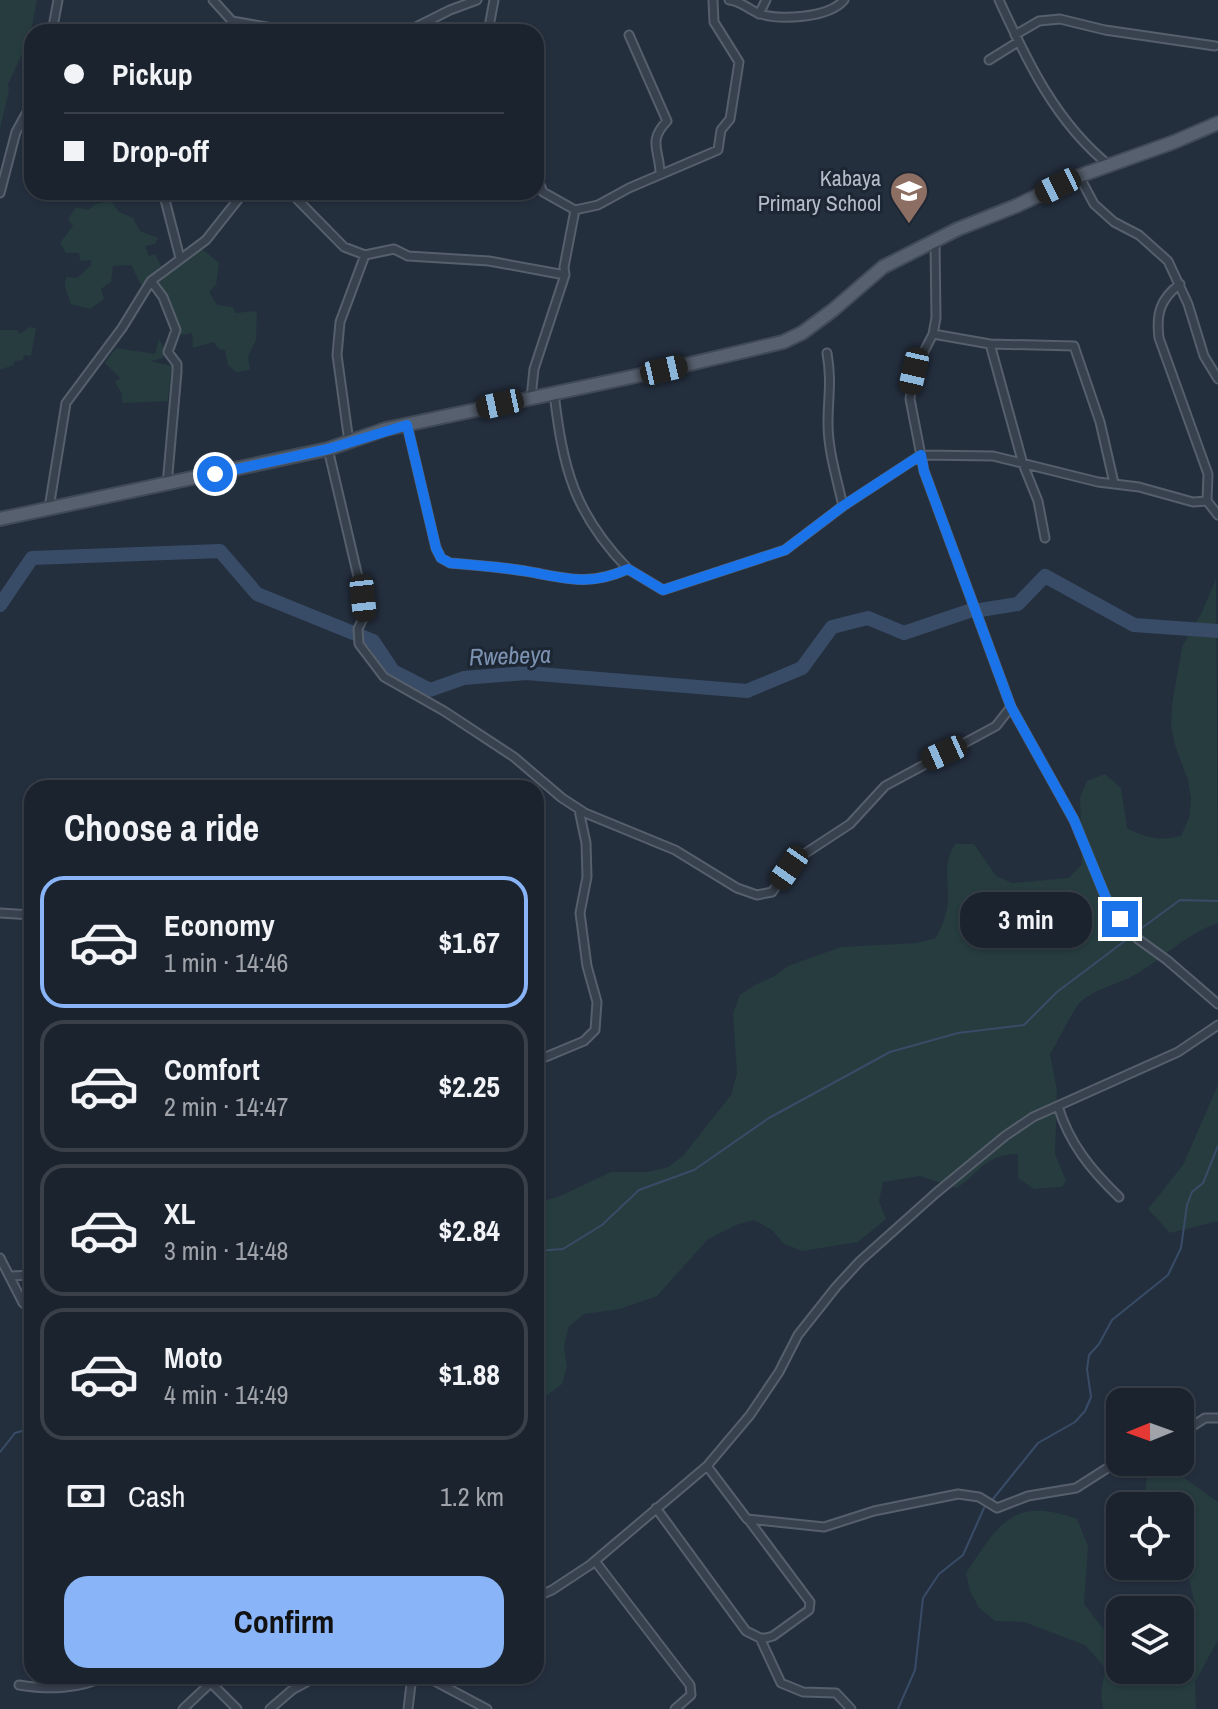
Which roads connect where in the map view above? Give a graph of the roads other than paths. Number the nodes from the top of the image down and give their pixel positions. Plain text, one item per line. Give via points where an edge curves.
1 (58, 0) edge
2 (213, 0) edge
3 (446, 0) edge
4 (477, 0) edge
5 (494, 0) edge
6 (728, 0) edge
7 (766, 0) edge
8 (844, 0) edge
9 (999, 0) edge
10 (714, 1) edge
11 (450, 10) junction
12 (759, 14) junction
13 (54, 24) edge
14 (249, 24) edge
15 (422, 24) edge
16 (490, 24) edge
17 (629, 35) dead end
18 (1017, 39) junction
19 (1215, 46) dead end
20 (989, 60) dead end
21 (24, 118) edge
22 (1218, 123) edge
23 (1110, 166) junction
24 (660, 174) junction
25 (1079, 176) junction
26 (0, 193) edge
27 (544, 193) edge
28 (165, 200) edge
29 (238, 200) edge
30 (298, 200) edge
31 (575, 210) junction
32 (935, 242) junction
33 (365, 255) junction
34 (180, 258) junction
35 (565, 275) junction
36 (151, 281) junction
37 (1180, 284) junction
38 (933, 334) junction
39 (990, 344) junction
40 (827, 353) dead end
41 (1218, 379) edge
42 (554, 393) junction
43 (531, 398) junction
44 (407, 425) junction
45 (349, 442) junction
46 (328, 449) junction
47 (921, 455) junction
48 (1023, 464) junction
49 (1114, 483) junction
50 (167, 485) junction
51 (1207, 501) junction
52 (843, 506) junction
53 (49, 508) junction
54 (1218, 515) edge
55 (0, 519) edge
56 (1045, 538) dead end
57 (628, 569) junction
58 (1011, 707) junction
59 (542, 780) edge
60 (544, 781) edge
61 (579, 810) junction
62 (0, 913) edge
63 (24, 914) edge
64 (1218, 1004) edge
65 (1218, 1025) edge
66 (544, 1058) edge
67 (1058, 1106) junction
68 (1119, 1197) dead end
69 (0, 1258) edge
70 (24, 1275) edge
71 (11, 1276) junction
72 (24, 1304) edge
73 (1218, 1418) edge
74 (1194, 1425) edge
75 (707, 1466) junction
76 (1106, 1469) edge
77 (656, 1508) junction
78 (747, 1519) junction
79 (595, 1561) junction
80 (544, 1594) edge
81 (760, 1638) junction
82 (79, 1684) edge
83 (209, 1684) edge
84 (211, 1684) edge
85 (303, 1684) edge
86 (411, 1684) edge
87 (440, 1684) edge
88 (19, 1685) dead end
89 (183, 1709) edge
90 (237, 1709) edge
91 (270, 1709) edge
92 (408, 1709) edge
93 (487, 1709) edge
94 (675, 1709) edge
95 (851, 1709) edge

1 - 13 street
2 - 14 street via 232,21
3 - 11 street
4 - 11 street
5 - 16 street
6 - 10 street
6 - 12 street
7 - 12 street
8 - 12 street via 828,11 803,16
9 - 18 street
10 - 24 street via 714,22 739,62 730,119 721,130 718,150
11 - 15 street
17 - 24 street via 667,121 655,139
18 - 19 street via 1039,21 1060,19
18 - 20 street
18 - 23 street via 1064,118
21 - 26 street
22 - 23 main road
23 - 25 main road
24 - 31 street via 598,205
25 - 32 main road
25 - 37 street via 1094,204 1155,248
27 - 31 street
28 - 34 street
29 - 34 street via 206,240
30 - 33 street via 344,247
31 - 35 street
32 - 38 street
32 - 42 main road via 883,267 833,310 783,342
33 - 35 street via 394,249 408,256 489,261
33 - 45 street via 340,322 337,355
34 - 36 street
35 - 43 street via 534,369
36 - 50 street via 176,330 168,352 177,372
36 - 53 street via 66,403
37 - 41 street via 1204,356
37 - 51 street via 1163,301 1157,325 1208,474
38 - 39 street
38 - 47 street via 910,389
39 - 48 street
39 - 49 street via 1074,346
40 - 52 street via 829,440
42 - 43 main road
42 - 57 street via 571,484 604,545
43 - 44 main road
44 - 45 main road
44 - 57 street via 441,558 562,579 606,579
45 - 46 main road
46 - 50 main road
46 - 59 street via 363,598 359,644 384,677 444,711
47 - 48 street via 980,455
47 - 52 street
47 - 58 street
48 - 49 street
48 - 56 street
49 - 51 street
50 - 53 main road
51 - 54 street
52 - 57 street via 785,550 691,582 663,590
53 - 55 main road
58 - 61 street via 996,726 885,786 850,824 795,860 772,892 757,895 737,888 675,850
58 - 64 street via 1074,820 1115,914
60 - 61 street
61 - 66 street via 587,877 580,913 597,1002 595,1030 584,1041
62 - 63 street
65 - 67 street via 1178,1052
67 - 68 street via 1091,1170
67 - 75 street via 1005,1136 860,1261 798,1335 750,1415
69 - 71 street
70 - 71 street
71 - 72 street
73 - 74 street
75 - 77 street
75 - 78 street
76 - 78 street via 1076,1488 1028,1496 997,1508 961,1494 824,1527
77 - 79 street
77 - 81 street via 746,1631
78 - 81 street via 810,1606 773,1636
79 - 80 street
79 - 94 street via 690,1685 691,1695
81 - 95 street via 781,1683 803,1692 836,1693
82 - 88 street via 43,1689
83 - 89 street
84 - 90 street
85 - 91 street
86 - 92 street
87 - 93 street

